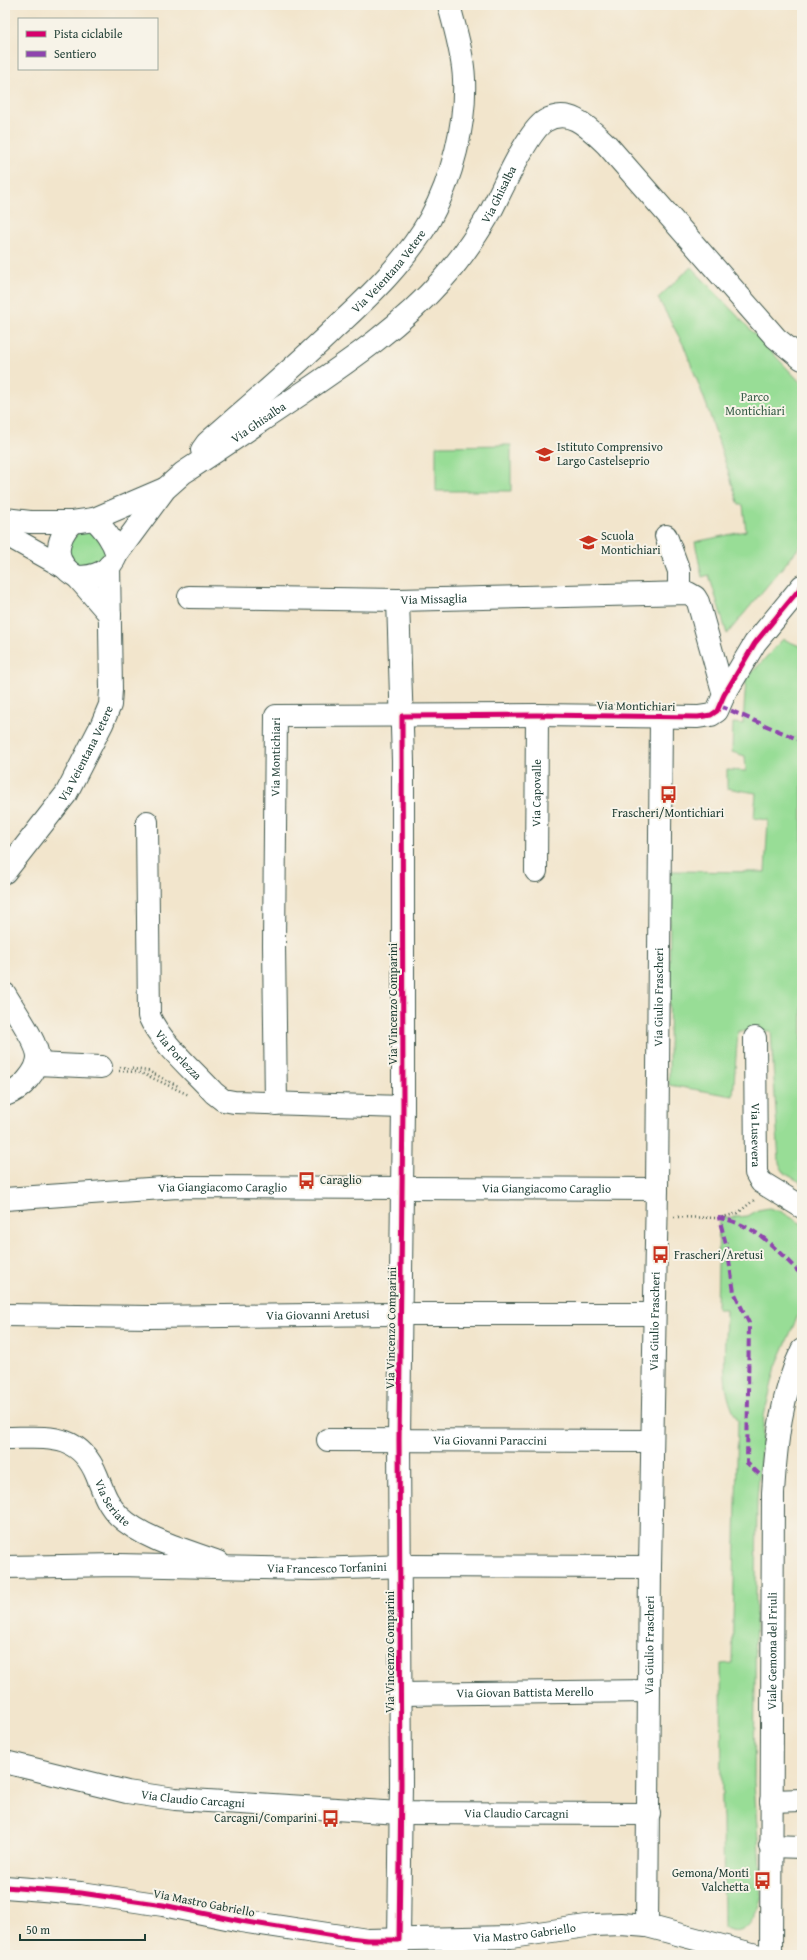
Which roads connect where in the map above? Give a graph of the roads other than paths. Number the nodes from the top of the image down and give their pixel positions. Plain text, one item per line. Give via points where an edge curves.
1 (449, 5) edge
2 (802, 360) edge
3 (183, 473) junction
4 (165, 489) junction
5 (5, 519) edge
6 (94, 519) junction
7 (72, 522) junction
8 (5, 534) edge
9 (666, 536) dead end
10 (113, 560) junction
11 (69, 571) junction
12 (802, 586) edge
13 (679, 592) junction
14 (189, 598) dead end
15 (398, 600) junction
16 (110, 615) junction
17 (724, 695) junction
18 (538, 715) junction
19 (402, 716) junction
20 (661, 717) junction
21 (147, 822) dead end
22 (536, 871) dead end
23 (5, 872) edge
24 (5, 994) edge
25 (755, 1038) dead end
26 (37, 1064) junction
27 (101, 1066) road end
28 (5, 1095) edge
29 (276, 1104) junction
30 (403, 1107) junction
31 (402, 1189) junction
32 (657, 1189) junction
33 (5, 1199) edge
34 (802, 1207) edge
35 (401, 1314) junction
36 (654, 1314) junction
37 (5, 1315) edge
38 (802, 1350) edge
39 (5, 1438) edge
40 (328, 1440) dead end
41 (399, 1440) junction
42 (652, 1440) junction
43 (5, 1567) edge
44 (234, 1567) junction
45 (399, 1567) junction
46 (650, 1567) junction
47 (649, 1691) junction
48 (400, 1694) junction
49 (5, 1762) edge
50 (802, 1800) edge
51 (771, 1801) junction
52 (400, 1813) junction
53 (649, 1814) junction
54 (770, 1846) junction
55 (802, 1847) edge
56 (5, 1887) edge
57 (648, 1926) junction
58 (398, 1947) edge
59 (756, 1955) edge
60 (771, 1955) edge

1 - 3 street, Via Veientana Vetere via 463,67 463,113 447,178 430,218 400,262 380,285 318,345 207,443
2 - 3 street, Via Ghisalba via 776,338 607,145 579,120 560,116 544,121 531,134 473,240 450,271 421,301 344,364
3 - 4 street, Via Ghisalba
4 - 6 street, Via Ghisalba
4 - 10 street, Via Ghisalba
5 - 7 street
6 - 7 street
6 - 10 street via 107,531 114,543
7 - 11 street via 60,538 59,556
8 - 11 street
9 - 13 street via 678,566
10 - 11 street via 103,573 94,576
10 - 16 street, Via Veientana Vetere
11 - 16 street
12 - 17 street, Via Montichiari via 755,643
13 - 15 street, Via Missaglia
13 - 17 street via 689,593 696,599
14 - 15 street, Via Missaglia
15 - 19 street, Via Vincenzo Comparini
16 - 23 street, Via Veientana Vetere via 110,705 66,794
17 - 20 street, Via Montichiari via 713,714 698,717
18 - 19 street, Via Montichiari
18 - 20 street, Via Montichiari
18 - 22 street, Via Capovalle
19 - 29 street, Via Montichiari via 276,716
19 - 30 street, Via Vincenzo Comparini
20 - 32 street, Via Giulio Frascheri
21 - 29 street, Via Porlezza via 149,1016 166,1041 223,1100
24 - 26 street via 33,1042 38,1053
25 - 34 street, Via Lusevera via 756,1173 761,1182 769,1188
26 - 27 street
26 - 28 street via 22,1086
29 - 30 street, Via Porlezza
30 - 31 street, Via Vincenzo Comparini
31 - 32 street, Via Giangiacomo Caraglio
31 - 33 street, Via Giangiacomo Caraglio via 177,1187
31 - 35 street, Via Vincenzo Comparini
32 - 36 street, Via Giulio Frascheri
35 - 36 street, Via Giovanni Aretusi
35 - 37 street, Via Giovanni Aretusi via 150,1317
35 - 41 street, Via Vincenzo Comparini
36 - 42 street, Via Giulio Frascheri
38 - 51 street, Viale Gemona del Friuli via 783,1411 775,1466
39 - 44 street, Via Seriate via 53,1438 72,1444 91,1462 109,1505 126,1522 146,1534
40 - 41 street, Via Giovanni Paraccini
41 - 42 street, Via Giovanni Paraccini
41 - 45 street, Via Vincenzo Comparini
42 - 46 street, Via Giulio Frascheri
43 - 44 street, Via Francesco Torfanini
44 - 45 street, Via Francesco Torfanini via 312,1570
45 - 46 street, Via Francesco Torfanini
45 - 48 street, Via Vincenzo Comparini
46 - 47 street, Via Giulio Frascheri
47 - 48 street, Via Giovan Battista Merello
47 - 53 street, Via Giulio Frascheri
48 - 52 street, Via Vincenzo Comparini
49 - 52 street, Via Claudio Carcagni via 80,1782 156,1797
50 - 51 street
51 - 54 street, Viale Gemona del Friuli
52 - 53 street, Via Claudio Carcagni
52 - 58 street, Via Vincenzo Comparini
53 - 57 street, Via Giulio Frascheri
54 - 55 street
54 - 60 street, Viale Gemona del Friuli
56 - 58 street, Via Mastro Gabriello via 80,1893 163,1905 241,1921 372,1940
57 - 58 street, Via Mastro Gabriello via 603,1924
57 - 59 street, Via Mastro Gabriello

